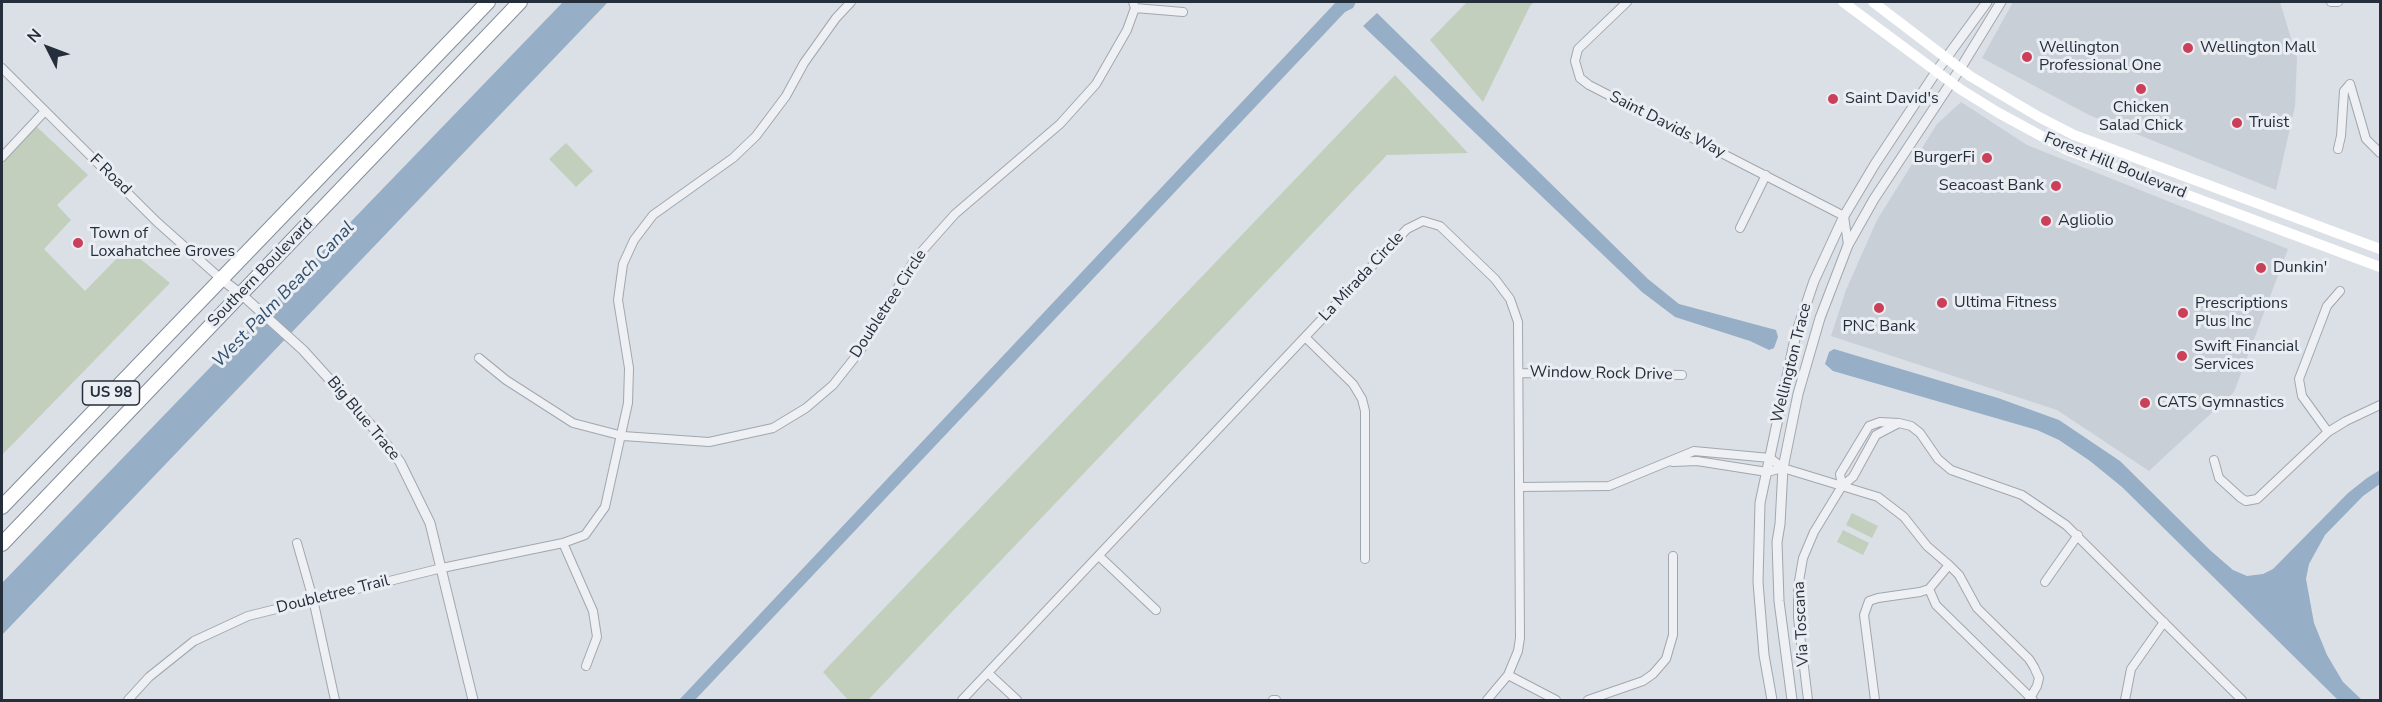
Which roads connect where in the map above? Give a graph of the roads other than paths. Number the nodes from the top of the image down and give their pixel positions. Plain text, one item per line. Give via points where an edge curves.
1 (488, 2) edge
2 (520, 2) edge
3 (851, 2) edge
4 (1627, 2) edge
5 (1843, 2) edge
6 (1873, 2) edge
7 (1987, 2) edge
8 (2001, 2) edge
9 (2331, 2) edge
10 (2338, 2) edge
11 (1134, 5) edge
12 (1183, 12) dead end
13 (1946, 58) junction
14 (2, 68) edge
15 (1960, 69) junction
16 (1936, 72) junction
17 (1951, 83) junction
18 (45, 111) junction
19 (2338, 149) dead end
20 (2380, 153) edge
21 (2, 157) edge
22 (1766, 175) junction
23 (1844, 216) junction
24 (1740, 228) dead end
25 (1848, 245) junction
26 (2380, 249) edge
27 (2380, 267) edge
28 (221, 279) junction
29 (2340, 291) dead end
30 (241, 294) junction
31 (1305, 338) junction
32 (479, 358) dead end
33 (1520, 373) junction
34 (1682, 375) dead end
35 (2380, 405) edge
36 (1899, 423) junction
37 (2328, 432) junction
38 (623, 436) junction
39 (1770, 458) junction
40 (2214, 460) dead end
41 (1668, 462) junction
42 (1783, 468) junction
43 (1767, 472) junction
44 (1842, 486) junction
45 (1520, 488) junction
46 (2, 507) edge
47 (2078, 535) junction
48 (297, 543) dead end
49 (563, 543) junction
50 (2, 544) edge
51 (1099, 556) junction
52 (1673, 556) dead end
53 (1365, 559) dead end
54 (1949, 565) junction
55 (442, 568) junction
56 (2045, 582) dead end
57 (1929, 589) junction
58 (313, 599) junction
59 (1156, 610) dead end
60 (2164, 622) junction
61 (586, 666) dead end
62 (988, 673) junction
63 (1508, 675) junction
64 (128, 700) edge
65 (335, 700) edge
66 (473, 700) edge
67 (962, 700) edge
68 (1017, 700) edge
69 (1487, 700) edge
70 (1556, 700) edge
71 (1588, 700) edge
72 (1772, 700) edge
73 (1792, 700) edge
74 (1808, 700) edge
75 (1875, 700) edge
76 (2031, 700) edge
77 (2124, 700) edge
78 (2242, 700) edge

1 - 28 highway, Southern Boulevard / US 98
2 - 30 highway, Southern Boulevard / US 98
3 - 38 street via 804,63 786,96 756,136 733,158 653,215 634,240 623,264 618,300 629,368
4 - 22 street, Saint Davids Way via 1578,49 1575,61 1580,78
5 - 16 main road, Forest Hill Boulevard
6 - 13 main road, Forest Hill Boulevard
7 - 13 street, Wellington Trace
8 - 15 street, Wellington Trace
9 - 10 street
11 - 12 street
11 - 38 street, Doubletree Circle via 1123,37 1096,84 1060,124 955,214 915,259 860,351 833,385 806,408 773,428 709,442
13 - 15 main road, Forest Hill Boulevard
13 - 16 street, Wellington Trace
14 - 18 street, F Road
15 - 17 street, Wellington Trace
15 - 26 main road, Forest Hill Boulevard via 2074,135
16 - 17 main road, Forest Hill Boulevard
16 - 23 street, Wellington Trace
17 - 25 street, Wellington Trace
17 - 27 main road, Forest Hill Boulevard via 2067,150
18 - 21 street
18 - 28 street, F Road
19 - 20 street via 2344,91 2350,84 2366,139
22 - 23 street, Saint Davids Way
22 - 24 street
23 - 25 street
23 - 39 street, Wellington Trace via 1814,281 1796,334
25 - 42 street, Wellington Trace via 1820,318 1798,394
28 - 30 street, Big Blue Trace
28 - 46 highway, Southern Boulevard / US 98
29 - 37 street via 2327,306 2299,379 2302,396
30 - 50 highway, Southern Boulevard / US 98
30 - 55 street, Big Blue Trace via 303,350 377,432 399,462 430,523
31 - 33 street, La Mirada Circle via 1407,229 1429,222 1440,226 1495,279 1510,299 1518,322
31 - 51 street, La Mirada Circle
31 - 53 street via 1350,380 1362,399
32 - 38 street, Doubletree Circle via 573,423
33 - 34 street, Window Rock Drive
33 - 45 street, La Mirada Circle
35 - 37 street
36 - 44 street via 1876,435 1853,477
36 - 44 street via 1869,426 1840,474
36 - 47 street via 1920,433 1938,459 1952,470 2022,495
37 - 40 street via 2262,496 2251,501 2241,498 2219,478
38 - 49 street via 605,507 585,535
39 - 41 street via 1694,451
39 - 42 street
39 - 43 street, Wellington Trace
41 - 43 street via 1697,461
41 - 45 street via 1609,486
42 - 43 street
42 - 44 street
42 - 73 street, Wellington Trace via 1778,582
43 - 72 street, Wellington Trace via 1760,503 1758,582
44 - 54 street via 1872,494 1889,504
44 - 74 street, Via Toscana via 1809,542 1800,570 1798,618
45 - 63 street, La Mirada Circle via 1521,631
47 - 56 street
47 - 60 street
48 - 58 street
49 - 55 street, Doubletree Trail
49 - 61 street via 592,611 597,637
51 - 59 street
51 - 62 street, La Mirada Circle
52 - 71 street via 1673,635 1666,659 1643,681
54 - 57 street
54 - 76 street via 1977,608 2034,667 2038,678
55 - 58 street, Doubletree Trail
55 - 66 street, Big Blue Trace
57 - 75 street via 1869,601 1864,615
57 - 76 street via 1936,605
58 - 64 street, Doubletree Trail via 248,616 194,641 148,677
58 - 65 street
60 - 77 street via 2131,669
60 - 78 street
62 - 67 street, La Mirada Circle
62 - 68 street
63 - 69 street, La Mirada Circle
63 - 70 street

